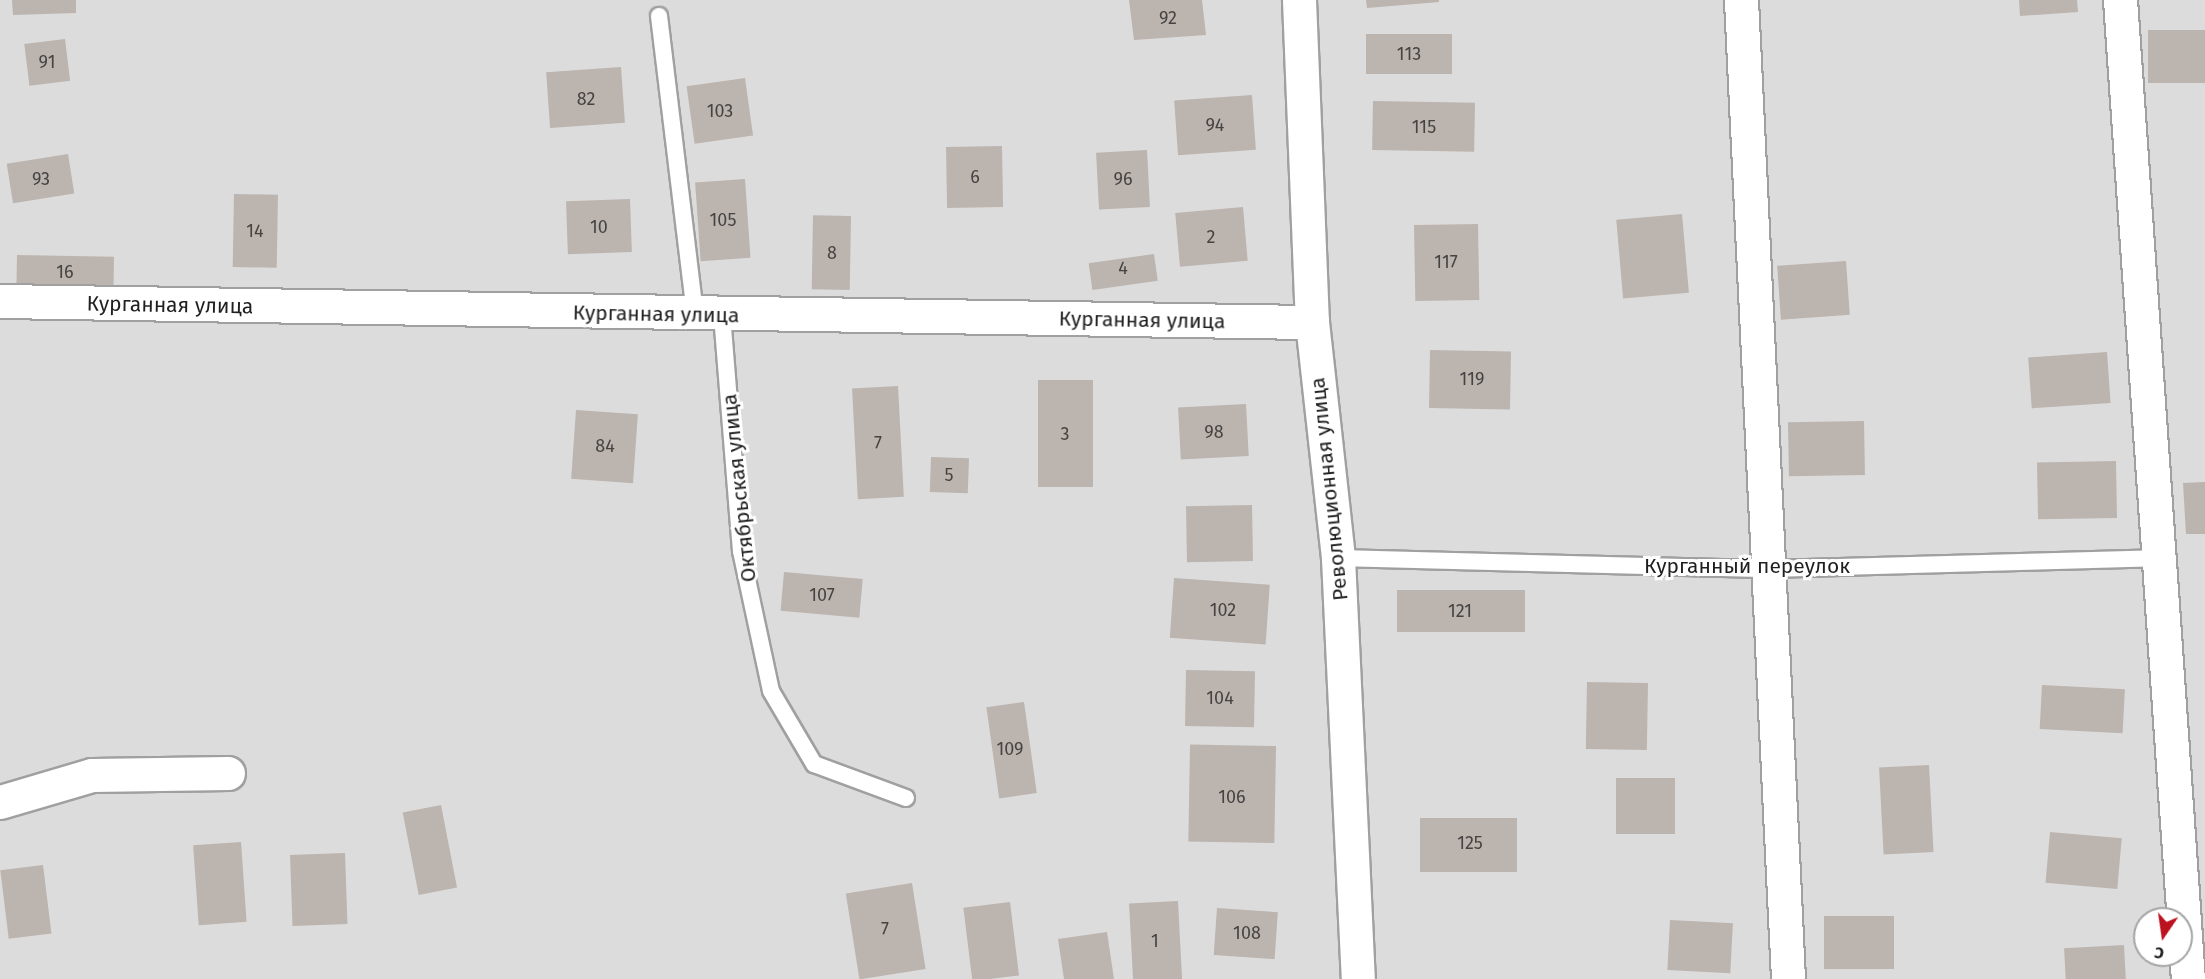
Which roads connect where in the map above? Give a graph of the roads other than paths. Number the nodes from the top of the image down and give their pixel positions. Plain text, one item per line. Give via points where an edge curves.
1 (1299, 0) edge
2 (1741, 0) edge
3 (2120, 0) edge
4 (659, 16) dead end
5 (0, 302) edge
6 (708, 315) junction
7 (1312, 322) junction
8 (1338, 558) junction
9 (2156, 558) junction
10 (1770, 569) junction
11 (228, 773) dead end
12 (906, 798) dead end
13 (0, 802) edge
14 (1358, 979) edge
15 (1788, 979) edge
16 (2188, 979) edge

1 - 7 street, Революционная улица
2 - 10 street
3 - 9 street
4 - 6 lane, Октябрьская улица
5 - 6 street, Курганная улица
6 - 7 street, Курганная улица
6 - 12 lane, Октябрьская улица via 741,551 771,691 814,764
7 - 8 street, Революционная улица
8 - 10 lane, Курганный переулок
8 - 14 street, Революционная улица
9 - 10 lane, Курганный переулок
9 - 16 street
10 - 15 street
11 - 13 street via 92,775

